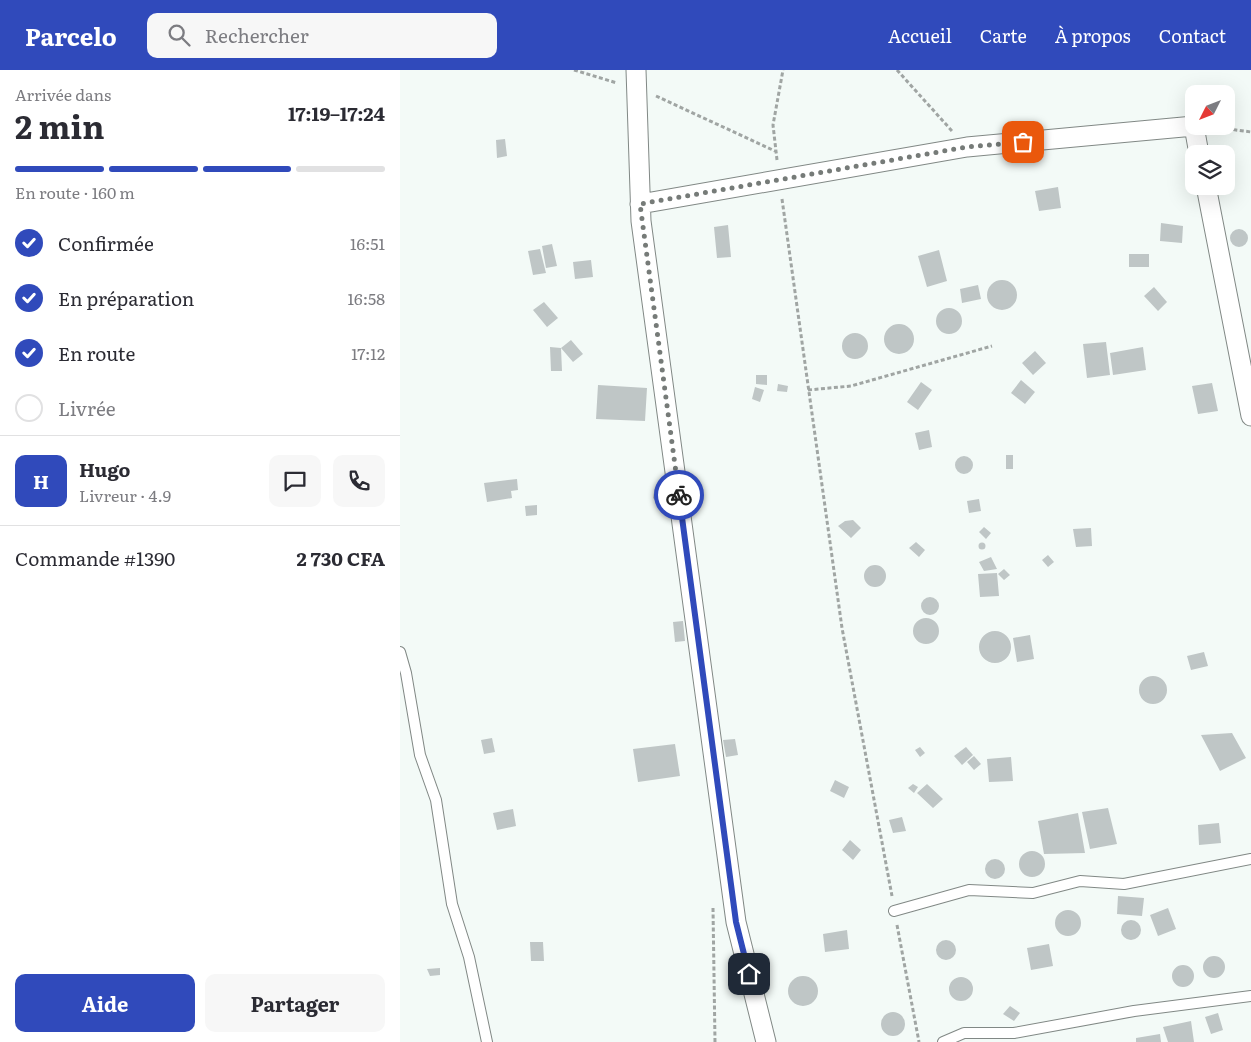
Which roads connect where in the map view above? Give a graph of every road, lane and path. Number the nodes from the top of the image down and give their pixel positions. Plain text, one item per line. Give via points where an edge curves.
1 (574, 70) edge
2 (783, 70) edge
3 (897, 70) edge
4 (636, 79) edge
5 (1185, 127) edge
6 (1235, 130) edge
7 (1251, 132) edge
8 (967, 147) junction
9 (776, 151) junction
10 (779, 180) junction
11 (1208, 195) edge
12 (640, 204) junction
13 (992, 346) dead end
14 (808, 390) junction
15 (1251, 416) edge
16 (400, 652) edge
17 (1251, 859) edge
18 (894, 911) junction
19 (1251, 996) edge
20 (487, 1042) edge
21 (766, 1042) edge
22 (918, 1042) edge
23 (942, 1042) edge

1 - 4 path
2 - 9 path via 773,125
3 - 8 path
4 - 9 path
4 - 12 street
5 - 8 street
6 - 7 path
8 - 10 street
9 - 10 path
10 - 12 street
10 - 14 path
11 - 15 street
12 - 21 street via 736,922
13 - 14 path via 851,386
14 - 18 path via 842,628
16 - 20 lane via 420,756 436,800 452,904 469,957
17 - 18 lane via 1124,884 1080,881 1033,893 969,890
18 - 22 path
19 - 23 lane via 1134,1011 1014,1032 964,1033

